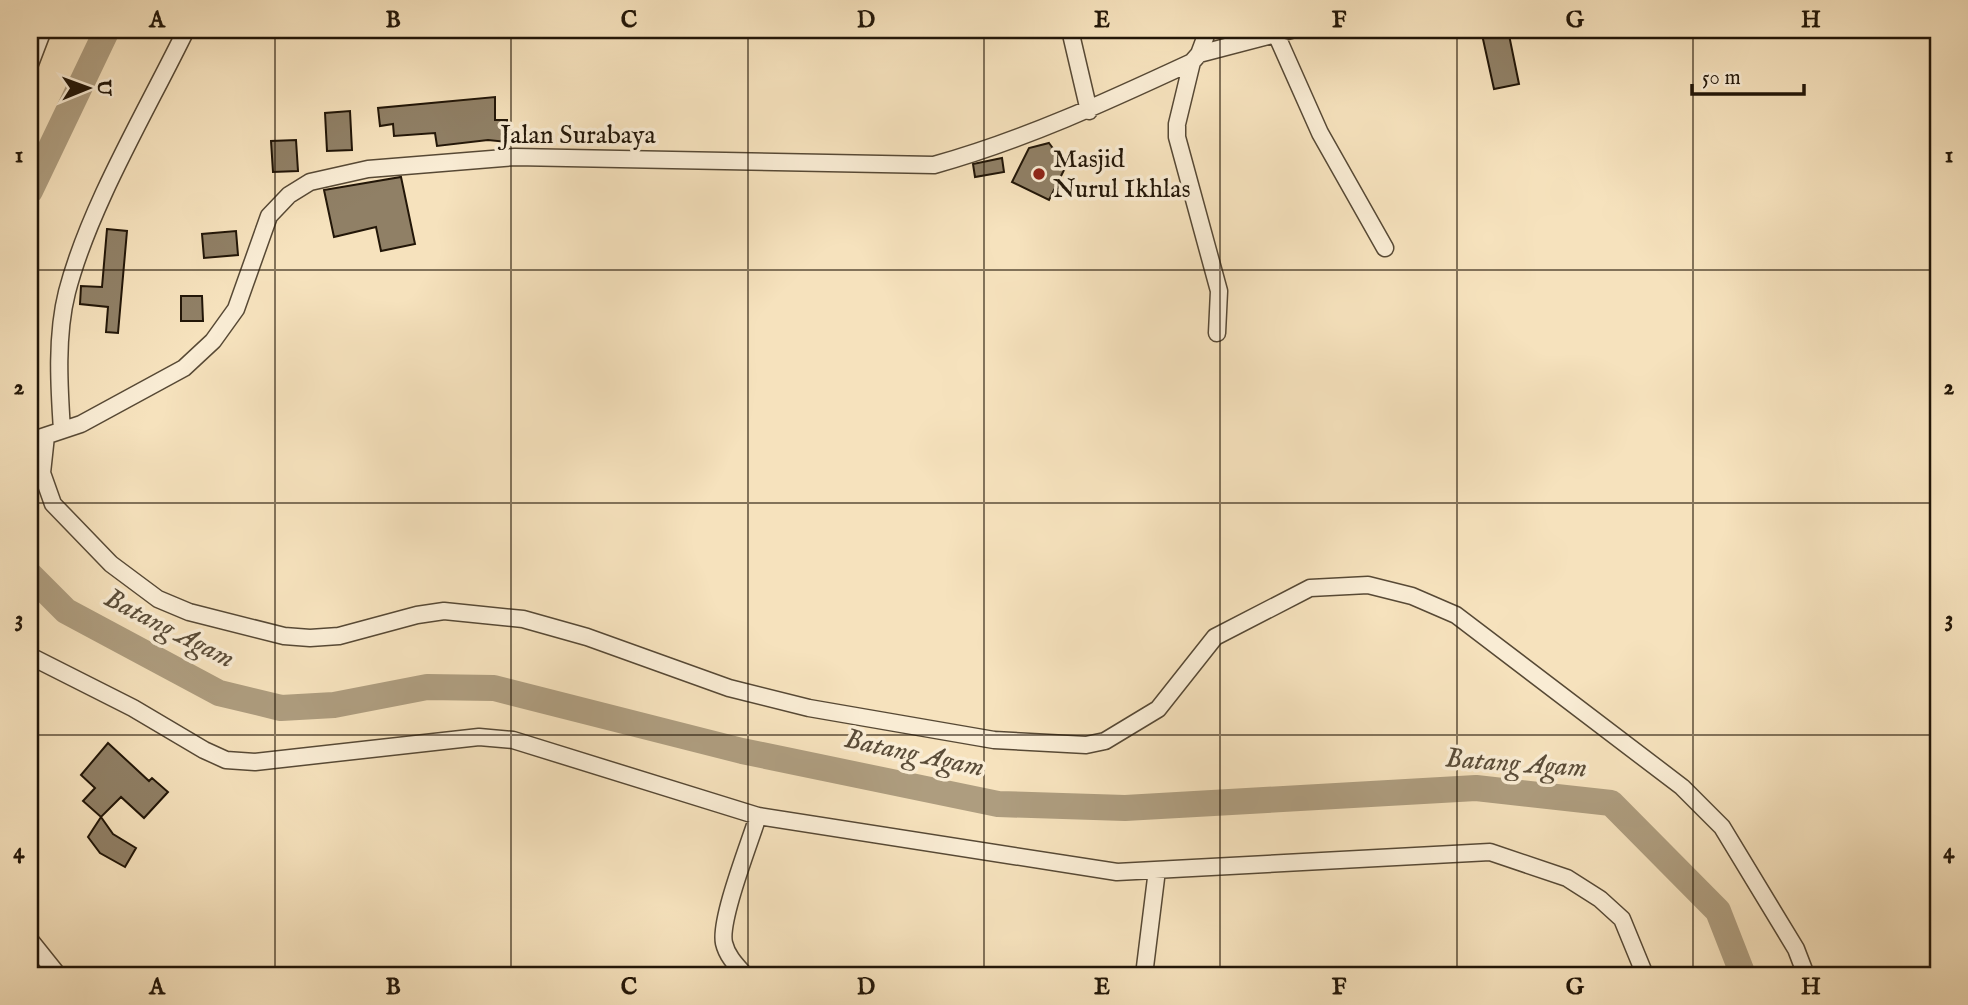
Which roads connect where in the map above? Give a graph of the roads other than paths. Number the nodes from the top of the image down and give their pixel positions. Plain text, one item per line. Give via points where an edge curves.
1 (43, 30) edge
2 (186, 30) edge
3 (1070, 30) edge
4 (1208, 30) edge
5 (1284, 32) edge
6 (1196, 58) junction
7 (30, 64) edge
8 (1089, 111) junction
9 (1385, 248) dead end
10 (1217, 333) dead end
11 (54, 433) junction
12 (30, 441) edge
13 (30, 656) edge
14 (758, 816) junction
15 (1157, 870) junction
16 (30, 940) edge
17 (58, 975) edge
18 (745, 975) edge
19 (1144, 975) edge
20 (1645, 975) edge
21 (1806, 975) edge

1 - 7 street
2 - 11 street via 104,197 67,293
3 - 8 street
4 - 6 street
5 - 6 street, Jalan Surabaya
5 - 9 street via 1320,133
6 - 8 street, Jalan Surabaya
6 - 10 street via 1177,137 1219,291
8 - 11 street, Jalan Surabaya via 982,152 934,165 515,157 368,169 310,182 269,215 236,309 213,341 184,368 80,424
11 - 12 street, Jalan Surabaya
11 - 21 street via 43,473 53,504 111,564 158,598 189,612 284,636 310,638 339,636 444,611 523,619 729,688 809,708 995,740 1086,745 1105,741 1158,709 1215,637 1310,589 1368,585 1412,596 1456,615 1682,787 1722,827 1796,949
13 - 14 street via 226,760 255,762 479,737 513,740
14 - 15 street via 1117,872
14 - 18 street via 722,934 731,959
15 - 19 street
15 - 20 street via 1490,852 1567,878 1600,899 1622,919
16 - 17 street

